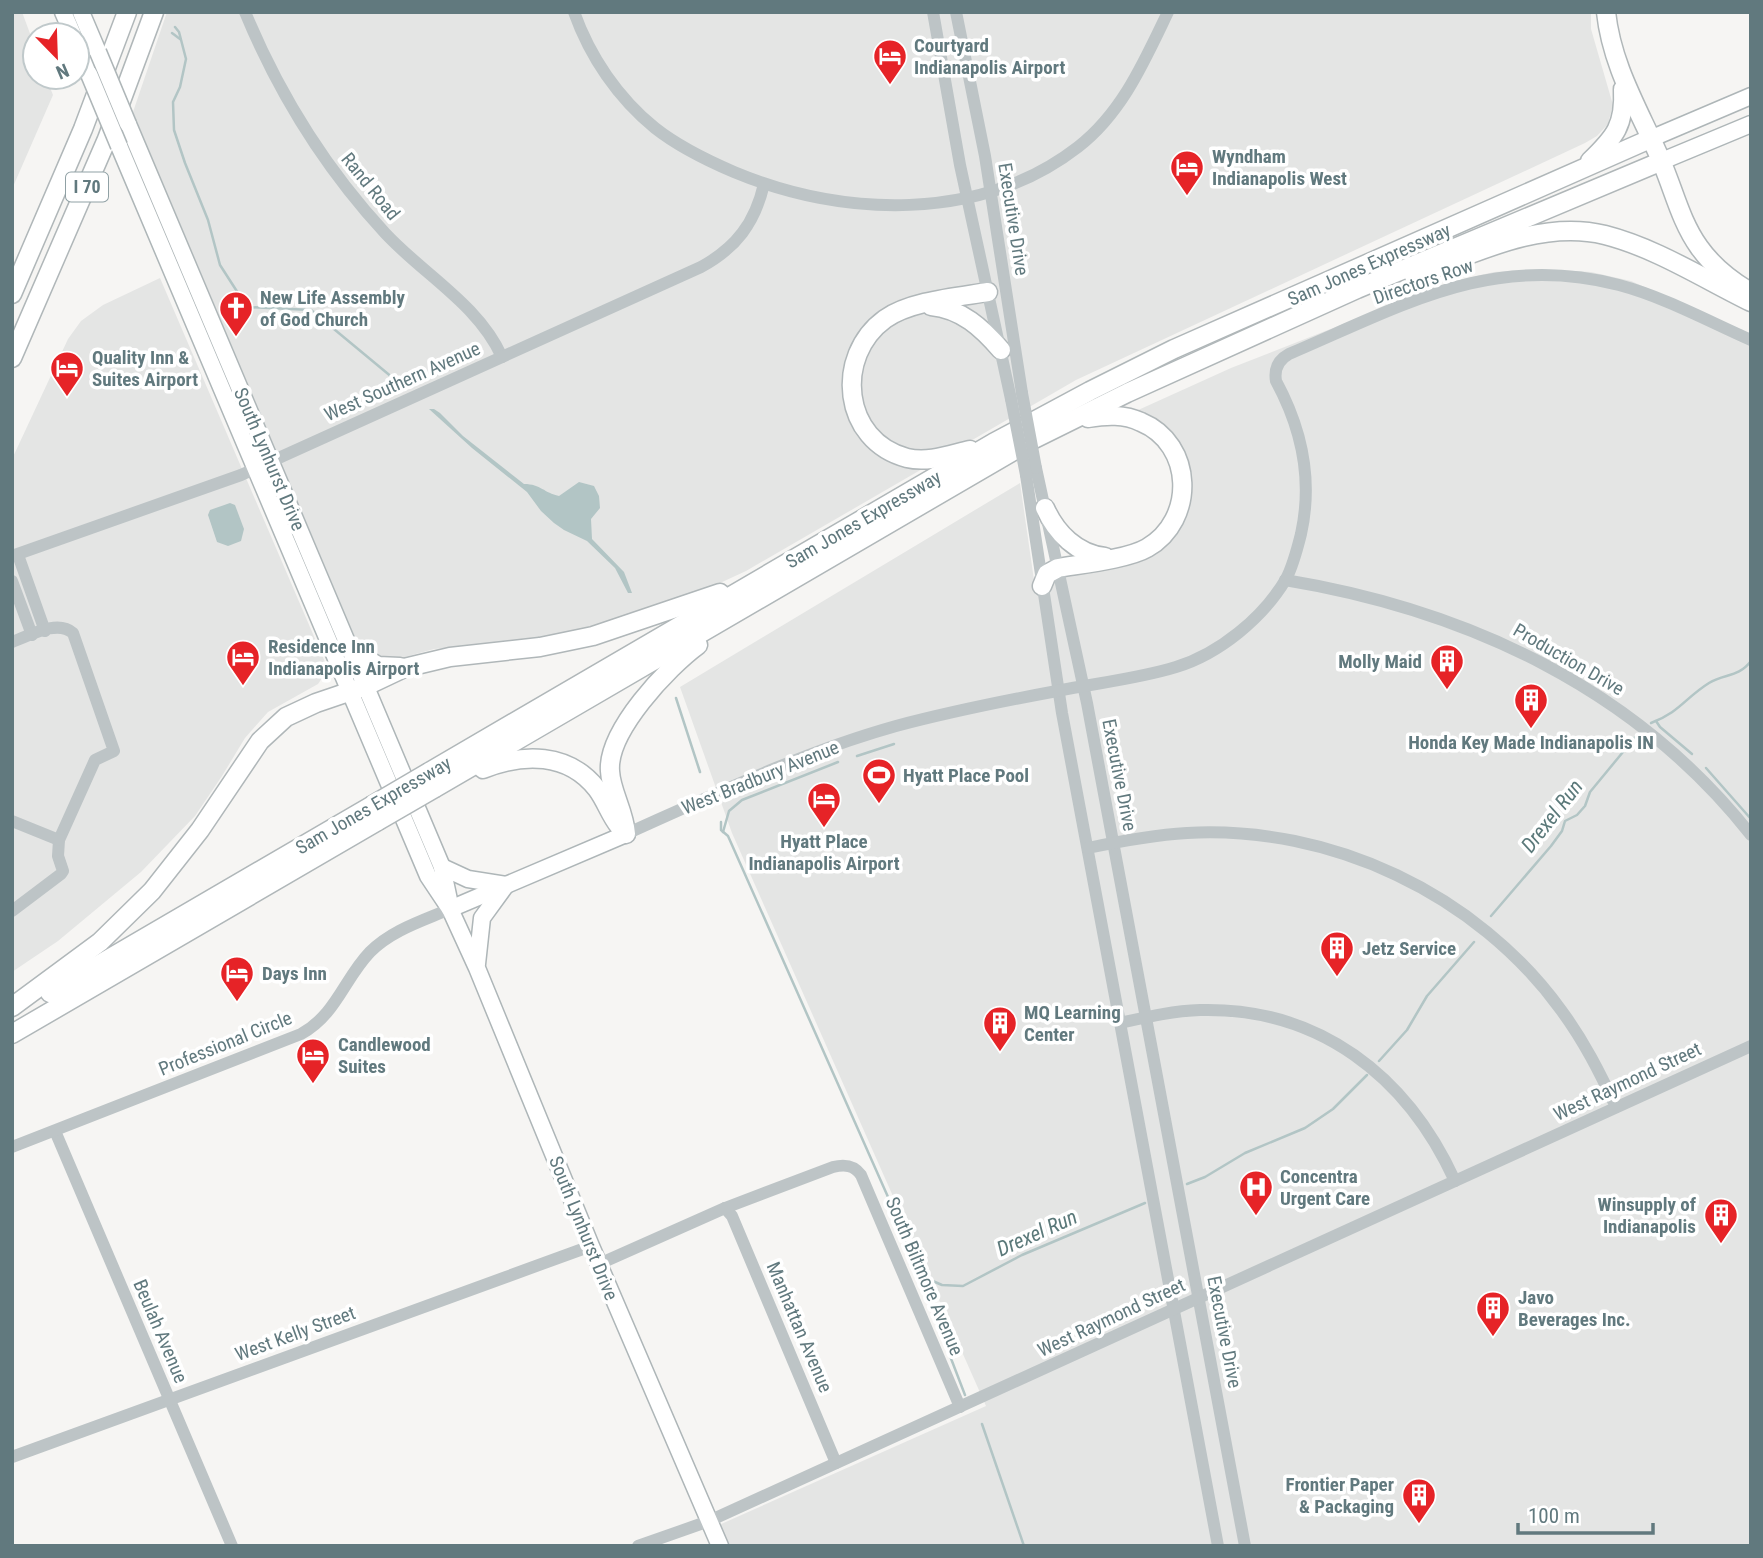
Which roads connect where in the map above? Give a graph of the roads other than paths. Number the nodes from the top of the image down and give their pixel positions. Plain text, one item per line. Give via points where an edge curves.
1 (81, 12) edge
2 (127, 12) edge
3 (154, 12) edge
4 (244, 12) edge
5 (574, 12) edge
6 (933, 12) edge
7 (956, 12) edge
8 (1168, 12) edge
9 (1605, 12) edge
10 (1622, 78) junction
11 (91, 79) edge
12 (1751, 96) edge
13 (1751, 124) edge
14 (1650, 139) junction
15 (1662, 161) junction
16 (1582, 170) junction
17 (764, 184) junction
18 (979, 194) junction
19 (1005, 284) junction
20 (988, 292) junction
21 (1751, 292) edge
22 (12, 294) edge
23 (1751, 302) edge
24 (917, 306) junction
25 (1751, 340) edge
26 (1240, 341) junction
27 (1001, 350) junction
28 (502, 357) junction
29 (12, 358) edge
30 (1017, 396) junction
31 (1074, 419) junction
32 (993, 443) junction
33 (263, 465) junction
34 (1031, 471) junction
35 (1045, 508) junction
36 (15, 555) edge
37 (1112, 557) junction
38 (1058, 568) junction
39 (770, 574) junction
40 (1285, 579) junction
41 (12, 581) edge
42 (1042, 586) junction
43 (758, 600) junction
44 (39, 633) junction
45 (12, 642) edge
46 (351, 650) junction
47 (404, 667) junction
48 (1084, 686) junction
49 (358, 689) junction
50 (1058, 691) junction
51 (432, 780) junction
52 (374, 814) junction
53 (12, 821) edge
54 (626, 834) junction
55 (1751, 835) edge
56 (59, 841) junction
57 (1114, 842) junction
58 (1088, 848) junction
59 (442, 867) junction
60 (506, 885) junction
61 (450, 909) junction
62 (12, 911) edge
63 (477, 968) junction
64 (12, 1007) edge
65 (12, 1015) edge
66 (1146, 1017) junction
67 (1120, 1023) junction
68 (12, 1035) edge
69 (1751, 1046) edge
70 (1616, 1107) junction
71 (55, 1131) junction
72 (12, 1147) edge
73 (1455, 1181) junction
74 (725, 1209) junction
75 (591, 1246) junction
76 (599, 1264) junction
77 (1199, 1298) junction
78 (1174, 1309) junction
79 (169, 1398) junction
80 (960, 1407) junction
81 (12, 1457) edge
82 (836, 1463) junction
83 (709, 1521) junction
84 (232, 1546) edge
85 (638, 1546) edge
86 (719, 1546) edge
87 (1218, 1546) edge
88 (1245, 1546) edge

1 - 33 main road, South Lynhurst Drive, bridge
2 - 22 highway, I 70 via 83,130
3 - 29 highway, I 70 via 107,139
4 - 28 street, Rand Road via 278,84 335,174 391,240 477,317
5 - 17 street via 599,64 645,119 690,151
6 - 18 street, Executive Drive
7 - 18 street, Executive Drive
8 - 18 street via 1132,84 1098,129 1049,166
9 - 10 highway
10 - 14 highway
10 - 16 highway via 1623,115 1618,128
11 - 33 main road, South Lynhurst Drive, bridge
12 - 14 main road, Sam Jones Expressway
13 - 15 main road, Sam Jones Expressway
14 - 15 highway
14 - 16 highway, Sam Jones Expressway
15 - 21 highway via 1700,249
15 - 26 highway, Sam Jones Expressway
16 - 32 highway, Sam Jones Expressway via 1174,349
17 - 18 street via 868,205 909,205
17 - 28 street, West Southern Avenue via 749,226 716,259
18 - 19 street, Executive Drive
18 - 20 street, Executive Drive
19 - 20 street
19 - 30 street, Executive Drive
20 - 24 highway
20 - 27 street, Executive Drive
23 - 26 highway via 1635,245 1603,235 1557,232 1494,246
24 - 27 highway via 940,307 963,316 984,330
24 - 32 highway via 886,318 857,353 851,384 860,420 888,449 916,460 942,458
25 - 40 street, Directors Row via 1620,285 1530,275 1448,288 1289,354 1277,367 1276,382 1295,422 1306,475 1303,525
26 - 31 highway, Sam Jones Expressway
27 - 30 street, Executive Drive
28 - 33 street, West Southern Avenue
30 - 34 street, Executive Drive, bridge
31 - 37 highway via 1115,415 1143,423 1166,440 1181,469 1182,498 1165,534 1146,549
31 - 43 highway, Sam Jones Expressway
32 - 39 highway, Sam Jones Expressway
33 - 36 street, West Southern Avenue
33 - 46 main road, South Lynhurst Drive
33 - 49 main road, South Lynhurst Drive
34 - 35 street, Executive Drive
34 - 42 street, Executive Drive
35 - 37 highway via 1070,542 1093,554
35 - 38 street, Executive Drive
36 - 44 street
37 - 38 highway
38 - 42 highway via 1047,574
38 - 48 street, Executive Drive
39 - 47 highway via 593,636
39 - 51 highway, Sam Jones Expressway
40 - 48 street via 1248,624 1209,653 1164,670
40 - 55 street, Production Drive via 1397,604 1493,638 1541,661 1640,725
41 - 44 street
42 - 50 street, Executive Drive
43 - 51 highway, Sam Jones Expressway
43 - 54 highway via 673,666 641,703 615,744 610,772 625,816
44 - 45 street
44 - 56 street via 63,627 75,636 114,749 95,760
46 - 47 highway via 378,666
46 - 49 main road, South Lynhurst Drive
47 - 49 highway
48 - 50 street, West Bradbury Avenue
48 - 57 street, Executive Drive
49 - 59 main road, South Lynhurst Drive
49 - 61 main road, South Lynhurst Drive via 428,876
49 - 64 highway via 316,703 273,727 152,891 100,942
50 - 54 street, West Bradbury Avenue via 863,736 769,771
50 - 58 street, Executive Drive
51 - 52 highway, Sam Jones Expressway, bridge
51 - 54 highway via 506,761 548,759 594,785
52 - 65 highway, Sam Jones Expressway
52 - 68 highway, Sam Jones Expressway
53 - 56 street
54 - 60 main road, West Bradbury Avenue
56 - 62 street via 61,874
57 - 58 street
57 - 66 street, Executive Drive
57 - 70 street via 1187,833 1261,837 1332,850 1417,885 1485,930 1538,981 1586,1047
58 - 67 street, Executive Drive
59 - 60 main road via 468,879
59 - 61 main road, South Lynhurst Drive
60 - 61 main road, West Bradbury Avenue
60 - 63 main road via 482,918
61 - 63 main road, South Lynhurst Drive
61 - 71 street, Professional Circle via 379,944 329,1012 306,1031
63 - 75 main road, South Lynhurst Drive
66 - 67 street
66 - 73 street via 1203,1010 1246,1013 1298,1027 1336,1044 1382,1076 1407,1102 1432,1135
66 - 77 street, Executive Drive
67 - 78 street, Executive Drive
69 - 70 street, West Raymond Street
70 - 73 street, West Raymond Street
71 - 72 street
71 - 79 street, Beulah Avenue
73 - 77 street, West Raymond Street
74 - 76 street
74 - 80 street, South Biltmore Avenue via 833,1167 854,1167
74 - 82 street, Manhattan Avenue via 732,1216
75 - 76 main road, South Lynhurst Drive
75 - 79 street, West Kelly Street
76 - 83 main road, South Lynhurst Drive
77 - 78 street, West Raymond Street
77 - 88 street, Executive Drive
78 - 80 street, West Raymond Street
78 - 87 street, Executive Drive
79 - 81 street, West Kelly Street
79 - 84 street, Beulah Avenue
80 - 82 street, West Raymond Street
82 - 83 street, West Raymond Street
83 - 85 street, West Raymond Street
83 - 86 main road, South Lynhurst Drive

